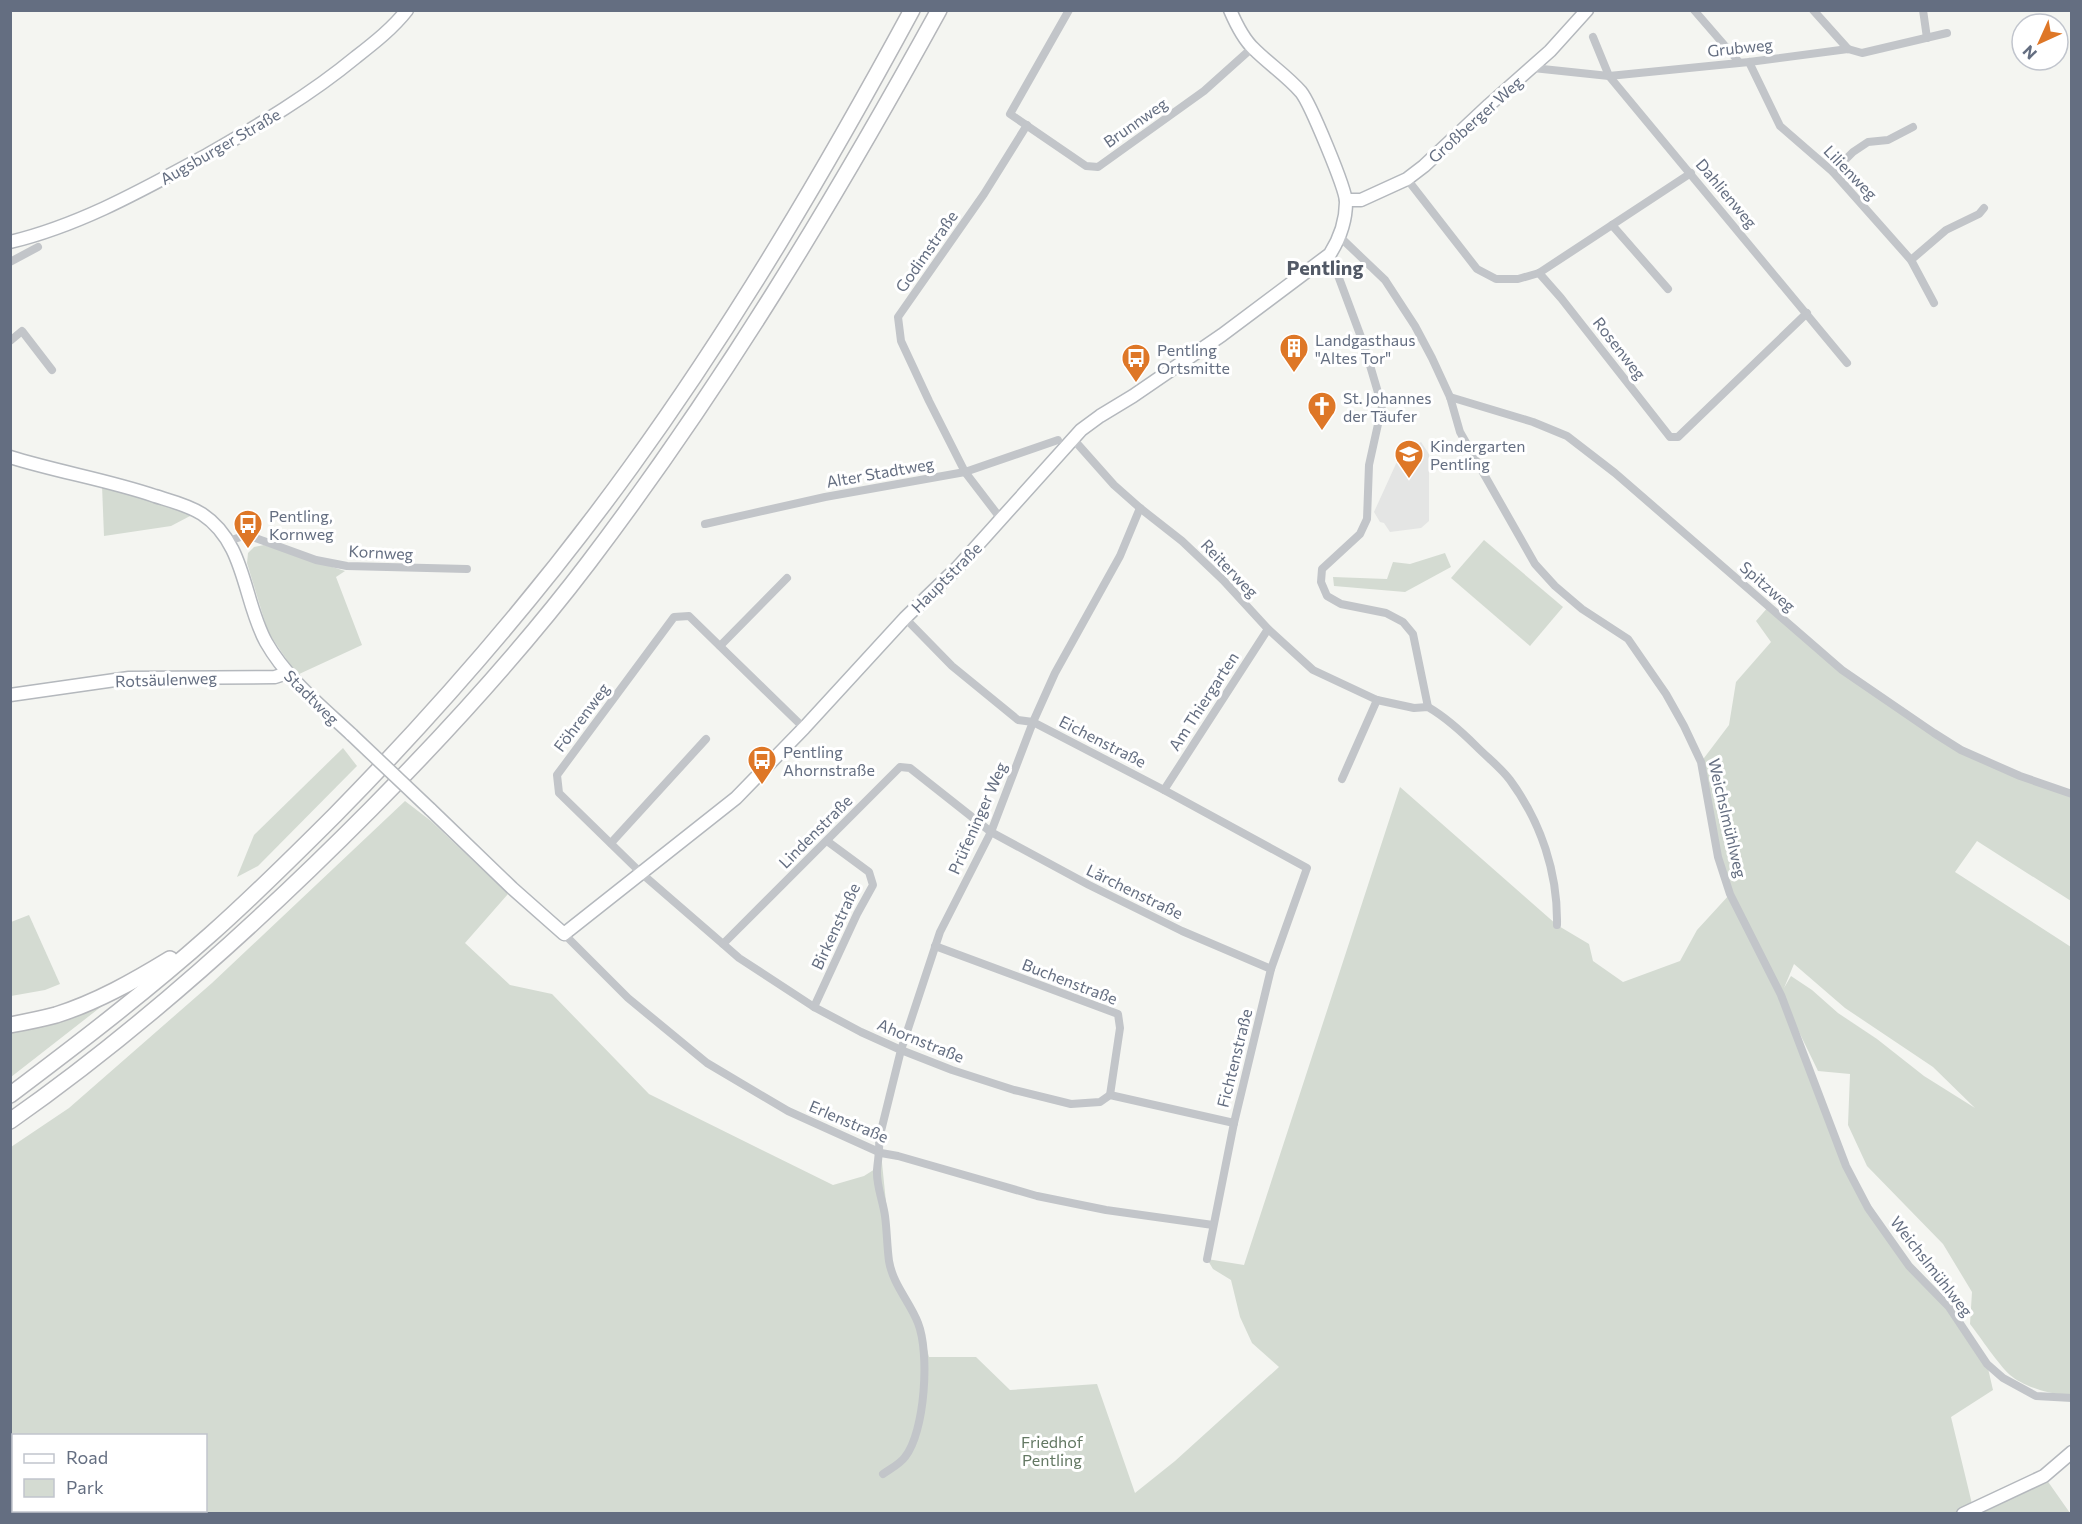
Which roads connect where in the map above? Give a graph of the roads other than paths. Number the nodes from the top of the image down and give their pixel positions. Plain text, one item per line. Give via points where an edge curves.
1 (406, 10) edge
2 (912, 10) edge
3 (939, 10) edge
4 (1069, 10) edge
5 (1230, 10) edge
6 (1587, 10) edge
7 (1694, 10) edge
8 (1813, 10) edge
9 (1923, 10) edge
10 (1947, 33) dead end
11 (1593, 37) dead end
12 (1927, 38) junction
13 (1252, 48) junction
14 (1848, 49) junction
15 (1739, 62) junction
16 (1749, 62) junction
17 (1533, 68) junction
18 (1609, 76) junction
19 (1027, 125) junction
20 (1913, 127) dead end
21 (1833, 172) junction
22 (1690, 173) junction
23 (1407, 179) junction
24 (1346, 200) junction
25 (1984, 208) dead end
26 (1612, 225) junction
27 (1340, 237) junction
28 (10, 242) edge
29 (38, 247) dead end
30 (1330, 254) junction
31 (1911, 260) junction
32 (10, 262) edge
33 (1539, 273) junction
34 (1668, 289) dead end
35 (1934, 303) dead end
36 (1807, 313) junction
37 (10, 341) edge
38 (1847, 363) dead end
39 (52, 370) dead end
40 (1450, 397) junction
41 (1074, 440) junction
42 (1058, 441) dead end
43 (10, 456) edge
44 (965, 472) junction
45 (1140, 508) junction
46 (1001, 519) junction
47 (705, 524) dead end
48 (228, 541) junction
49 (467, 569) dead end
50 (786, 578) dead end
51 (905, 618) junction
52 (1268, 629) junction
53 (720, 646) junction
54 (287, 673) junction
55 (10, 695) edge
56 (1377, 700) junction
57 (1428, 706) junction
58 (1033, 722) junction
59 (804, 728) junction
60 (706, 739) dead end
61 (1342, 779) dead end
62 (1164, 790) junction
63 (2072, 794) edge
64 (991, 832) junction
65 (826, 841) junction
66 (611, 843) junction
67 (1307, 868) joint
68 (641, 873) junction
69 (1557, 925) dead end
70 (213, 932) junction
71 (564, 934) junction
72 (723, 944) junction
73 (935, 946) junction
74 (1271, 969) junction
75 (814, 1007) junction
76 (10, 1025) edge
77 (902, 1050) junction
78 (10, 1095) edge
79 (1110, 1095) junction
80 (10, 1121) edge
81 (1234, 1123) junction
82 (880, 1154) junction
83 (1213, 1225) junction
84 (1207, 1259) dead end
85 (2072, 1398) edge
86 (2072, 1452) edge
87 (883, 1474) dead end
88 (1963, 1514) edge

1 - 28 street, Augsburger Straße via 326,82 266,121 145,189 89,215
2 - 70 highway via 871,86 728,322 631,466 561,559 394,755
3 - 80 highway via 795,260 701,405 588,564 500,672 340,841 249,928 120,1037
4 - 19 street via 1010,114
5 - 13 street
6 - 17 street, Großberger Weg
7 - 15 street
8 - 14 street
9 - 12 street
10 - 12 street, Grubweg
11 - 18 street, Dahlienweg
12 - 14 street, Grubweg via 1862,53
13 - 19 street, Brunnweg via 1204,91 1098,167 1086,166
13 - 24 street via 1303,94 1313,110
14 - 16 street, Grubweg
15 - 16 street, Grubweg
15 - 18 street, Grubweg
16 - 21 street, Lilienweg via 1780,126
17 - 18 street, Grubweg
17 - 23 street, Großberger Weg
18 - 22 street, Dahlienweg
19 - 44 street, Godimstraße via 898,317 901,341
20 - 21 street via 1888,140 1868,142
21 - 31 street, Lilienweg
22 - 26 street
22 - 36 street, Dahlienweg
23 - 24 street, Großberger Weg via 1361,200
23 - 33 street via 1477,269 1496,279 1518,279
24 - 27 street
25 - 31 street via 1946,230
26 - 33 street
26 - 34 street
27 - 30 street, Hauptstraße
27 - 40 street, Weichslmühlweg via 1385,280 1419,334
29 - 32 street
30 - 41 street, Hauptstraße via 1214,341 1100,416
30 - 57 street via 1382,406 1369,465 1367,519 1360,534 1322,569 1321,582 1328,596 1341,604 1386,613 1408,628 1413,634
31 - 35 street, Lilienweg
33 - 36 street, Rosenweg via 1670,437 1678,437
36 - 38 street, Dahlienweg
37 - 39 street via 22,331
40 - 63 street, Spitzweg via 1567,436 1842,670 1961,750
40 - 85 street, Weichslmühlweg via 1460,432 1535,564 1582,609 1629,639 1684,726 1701,762 1718,857 1731,894 1781,995 1846,1166 1868,1208 1909,1266 1949,1307 1987,1364 2036,1396
41 - 45 street, Reiterweg
41 - 46 street, Hauptstraße
42 - 44 street, Alter Stadtweg
43 - 48 street, Stadtweg via 183,505 202,514
44 - 46 street, Godimstraße
44 - 47 street, Alter Stadtweg
45 - 52 street, Reiterweg via 1182,540
45 - 58 street, Prüfeninger Weg via 1120,556
46 - 51 street, Hauptstraße
48 - 49 street, Kornweg via 247,535 316,560 347,566
48 - 54 street, Stadtweg via 241,567 265,640
50 - 53 street
51 - 58 street, Eichenstraße via 952,666 1001,707 1018,720
51 - 59 street, Hauptstraße
52 - 56 street, Reiterweg via 1313,669
52 - 62 street, Am Thiergarten
53 - 59 street, Föhrenweg
53 - 66 street, Föhrenweg via 689,616 674,617 557,775 559,793
54 - 55 street, Rotsäulenweg via 275,677 129,678
54 - 71 street, Stadtweg, bridge
56 - 57 street, Reiterweg via 1414,708
56 - 61 street
57 - 69 street via 1448,719 1509,778 1526,804 1551,864
58 - 62 street, Eichenstraße
58 - 64 street, Prüfeninger Weg
59 - 68 street, Hauptstraße via 736,798
60 - 66 street
62 - 67 street, Eichenstraße
64 - 65 street, Lindenstraße via 910,768 900,767
64 - 73 street, Prüfeninger Weg
64 - 74 street, Lärchenstraße via 1182,931
65 - 72 street, Lindenstraße
65 - 75 street, Birkenstraße via 869,872 873,885
66 - 68 street, Föhrenweg
67 - 74 street, Fichtenstraße
68 - 71 street, Hauptstraße
68 - 72 street, Ahornstraße
70 - 76 highway via 113,992 56,1015
70 - 78 highway
71 - 82 street, Erlenstraße via 628,998 707,1063 788,1111
72 - 75 street, Ahornstraße
73 - 77 street, Prüfeninger Weg
73 - 79 street, Buchenstraße via 1118,1014 1120,1028
74 - 81 street, Fichtenstraße
75 - 77 street, Ahornstraße
77 - 79 street, Ahornstraße via 1014,1090 1071,1104 1100,1102
77 - 82 street, Prüfeninger Weg via 879,1139
79 - 81 street, Ahornstraße
81 - 83 street, Fichtenstraße
82 - 83 street, Erlenstraße via 1037,1196
82 - 87 street, Prüfeninger Weg via 877,1171 890,1263 919,1326 924,1349 922,1402 912,1445 904,1459
83 - 84 street, Fichtenstraße
86 - 88 street via 2044,1476

